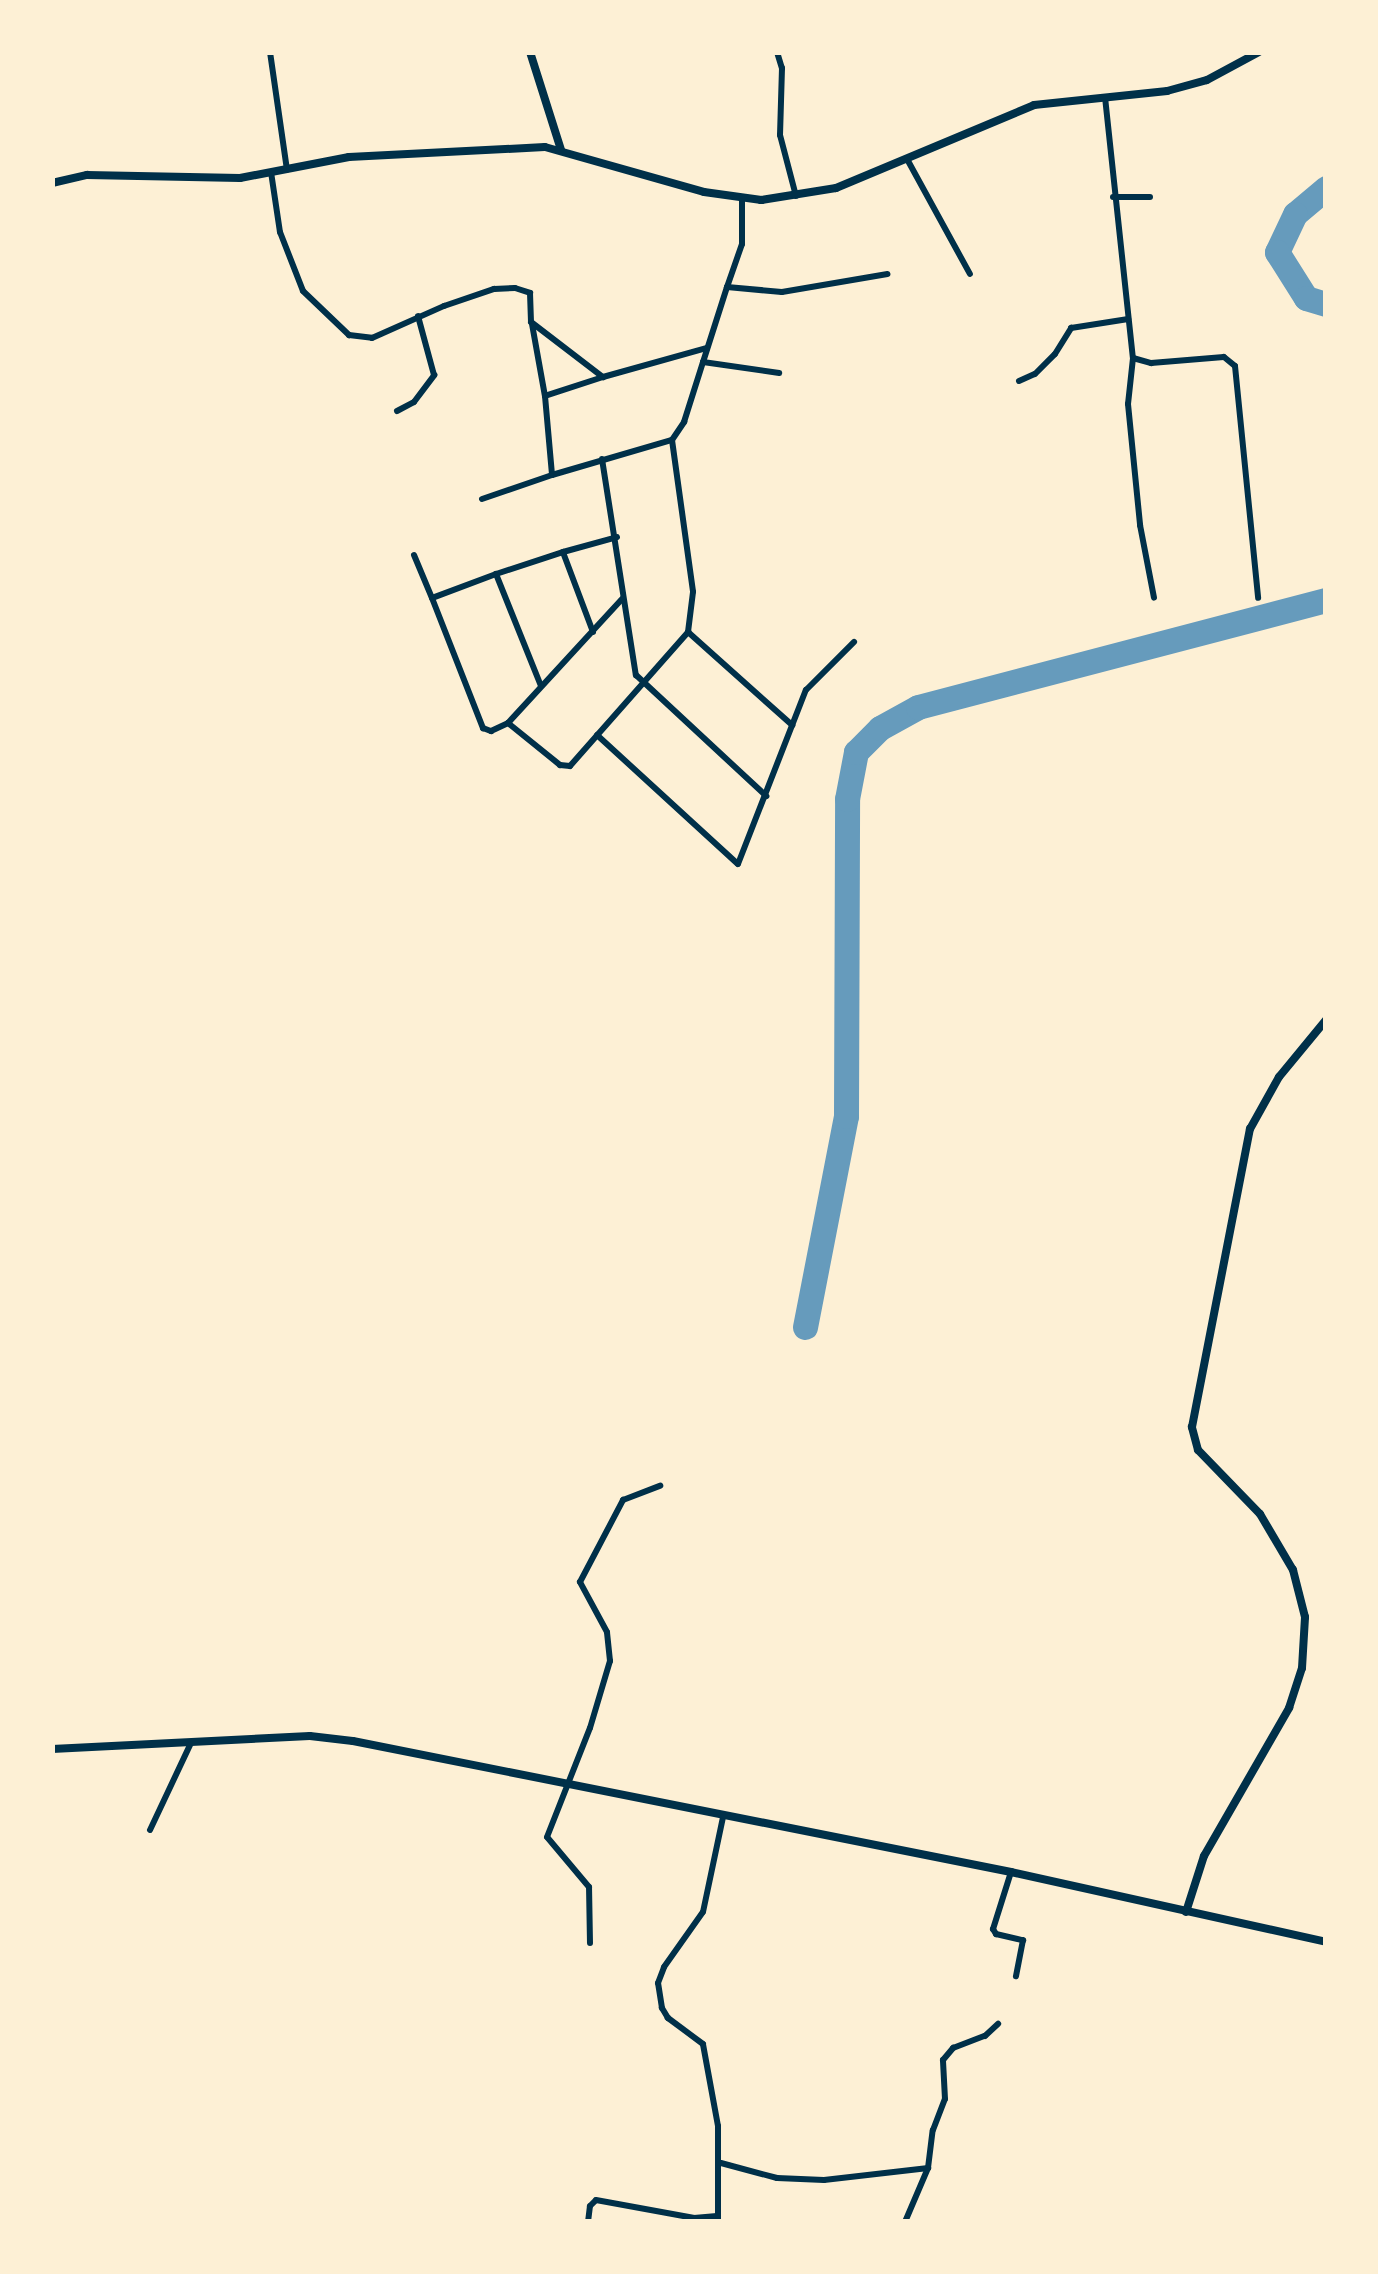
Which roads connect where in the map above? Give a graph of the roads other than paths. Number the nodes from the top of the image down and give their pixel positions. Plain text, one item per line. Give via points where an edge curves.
1 (270, 52) edge
2 (530, 52) edge
3 (777, 52) edge
4 (1259, 52) edge
5 (1105, 96) junction
6 (561, 150) junction
7 (907, 159) junction
8 (287, 170) junction
9 (272, 172) junction
10 (52, 182) edge
11 (796, 196) junction
12 (1113, 197) junction
13 (1150, 197) dead end
14 (742, 198) junction
15 (887, 274) dead end
16 (970, 274) dead end
17 (727, 287) junction
18 (418, 316) junction
19 (1128, 319) junction
20 (531, 322) junction
21 (707, 348) junction
22 (1133, 358) junction
23 (703, 362) junction
24 (779, 372) dead end
25 (603, 378) junction
26 (1019, 381) dead end
27 (544, 396) junction
28 (397, 412) dead end
29 (672, 440) junction
30 (602, 460) junction
31 (552, 475) junction
32 (482, 499) dead end
33 (617, 537) junction
34 (562, 552) junction
35 (414, 555) dead end
36 (496, 574) junction
37 (432, 598) junction
38 (1154, 598) dead end
39 (1258, 598) dead end
40 (622, 599) junction
41 (593, 632) junction
42 (688, 632) junction
43 (854, 642) dead end
44 (640, 683) junction
45 (542, 686) junction
46 (508, 723) junction
47 (792, 726) junction
48 (597, 735) junction
49 (766, 796) junction
50 (1326, 1020) edge
51 (660, 1486) dead end
52 (191, 1743) junction
53 (52, 1749) edge
54 (567, 1786) junction
55 (722, 1817) junction
56 (150, 1830) dead end
57 (1010, 1872) junction
58 (1186, 1912) junction
59 (1326, 1942) edge
60 (590, 1943) dead end
61 (1016, 1976) dead end
62 (998, 2024) dead end
63 (721, 2163) junction
64 (928, 2168) junction
65 (717, 2218) edge
66 (588, 2222) edge
67 (905, 2222) edge

1 - 8 street
2 - 6 street
3 - 11 street via 780,136
4 - 5 street via 1206,80
5 - 7 street via 1034,104
5 - 12 street
6 - 8 street via 415,152
6 - 14 street
7 - 11 street via 836,188
7 - 16 street
8 - 9 street
9 - 10 street
9 - 18 street via 280,232 303,290 329,320 349,335 372,338
11 - 14 street
12 - 13 street
12 - 19 street
14 - 17 street via 742,244
15 - 17 street via 782,292
17 - 21 street
18 - 20 street via 515,288 530,293
18 - 28 street via 434,375
19 - 22 street
19 - 26 street via 1071,328 1045,364
20 - 25 street
20 - 27 street
21 - 23 street
21 - 25 street
22 - 38 street via 1128,404
22 - 39 street via 1151,363 1224,356 1235,366
23 - 24 street
23 - 29 street
25 - 27 street
27 - 31 street
29 - 30 street
29 - 42 street via 693,592
30 - 31 street
30 - 33 street
31 - 32 street
33 - 34 street
33 - 40 street
34 - 36 street
34 - 41 street
35 - 37 street
36 - 37 street
36 - 45 street
37 - 46 street via 484,728
40 - 41 street
40 - 44 street
41 - 45 street
42 - 44 street
42 - 47 street
43 - 47 street via 806,690
44 - 48 street
44 - 49 street
45 - 46 street
46 - 48 street via 564,767
47 - 49 street
48 - 49 street via 738,864
50 - 58 street via 1279,1077 1250,1130 1192,1427 1198,1450 1260,1514 1293,1570 1305,1617 1302,1668 1289,1708 1204,1856
51 - 54 street via 623,1500 580,1582 608,1632 610,1661
52 - 53 street
52 - 54 street via 310,1736
52 - 56 street
54 - 55 street
54 - 60 street via 547,1837 589,1887
55 - 57 street
55 - 63 street via 703,1912 658,1984 668,2018 703,2044
57 - 58 street
57 - 61 street via 993,1928 1024,1940
58 - 59 street
62 - 64 street via 952,2048 943,2060 945,2098
63 - 64 street via 776,2178 824,2180
63 - 65 street
64 - 67 street
65 - 66 street via 596,2200

